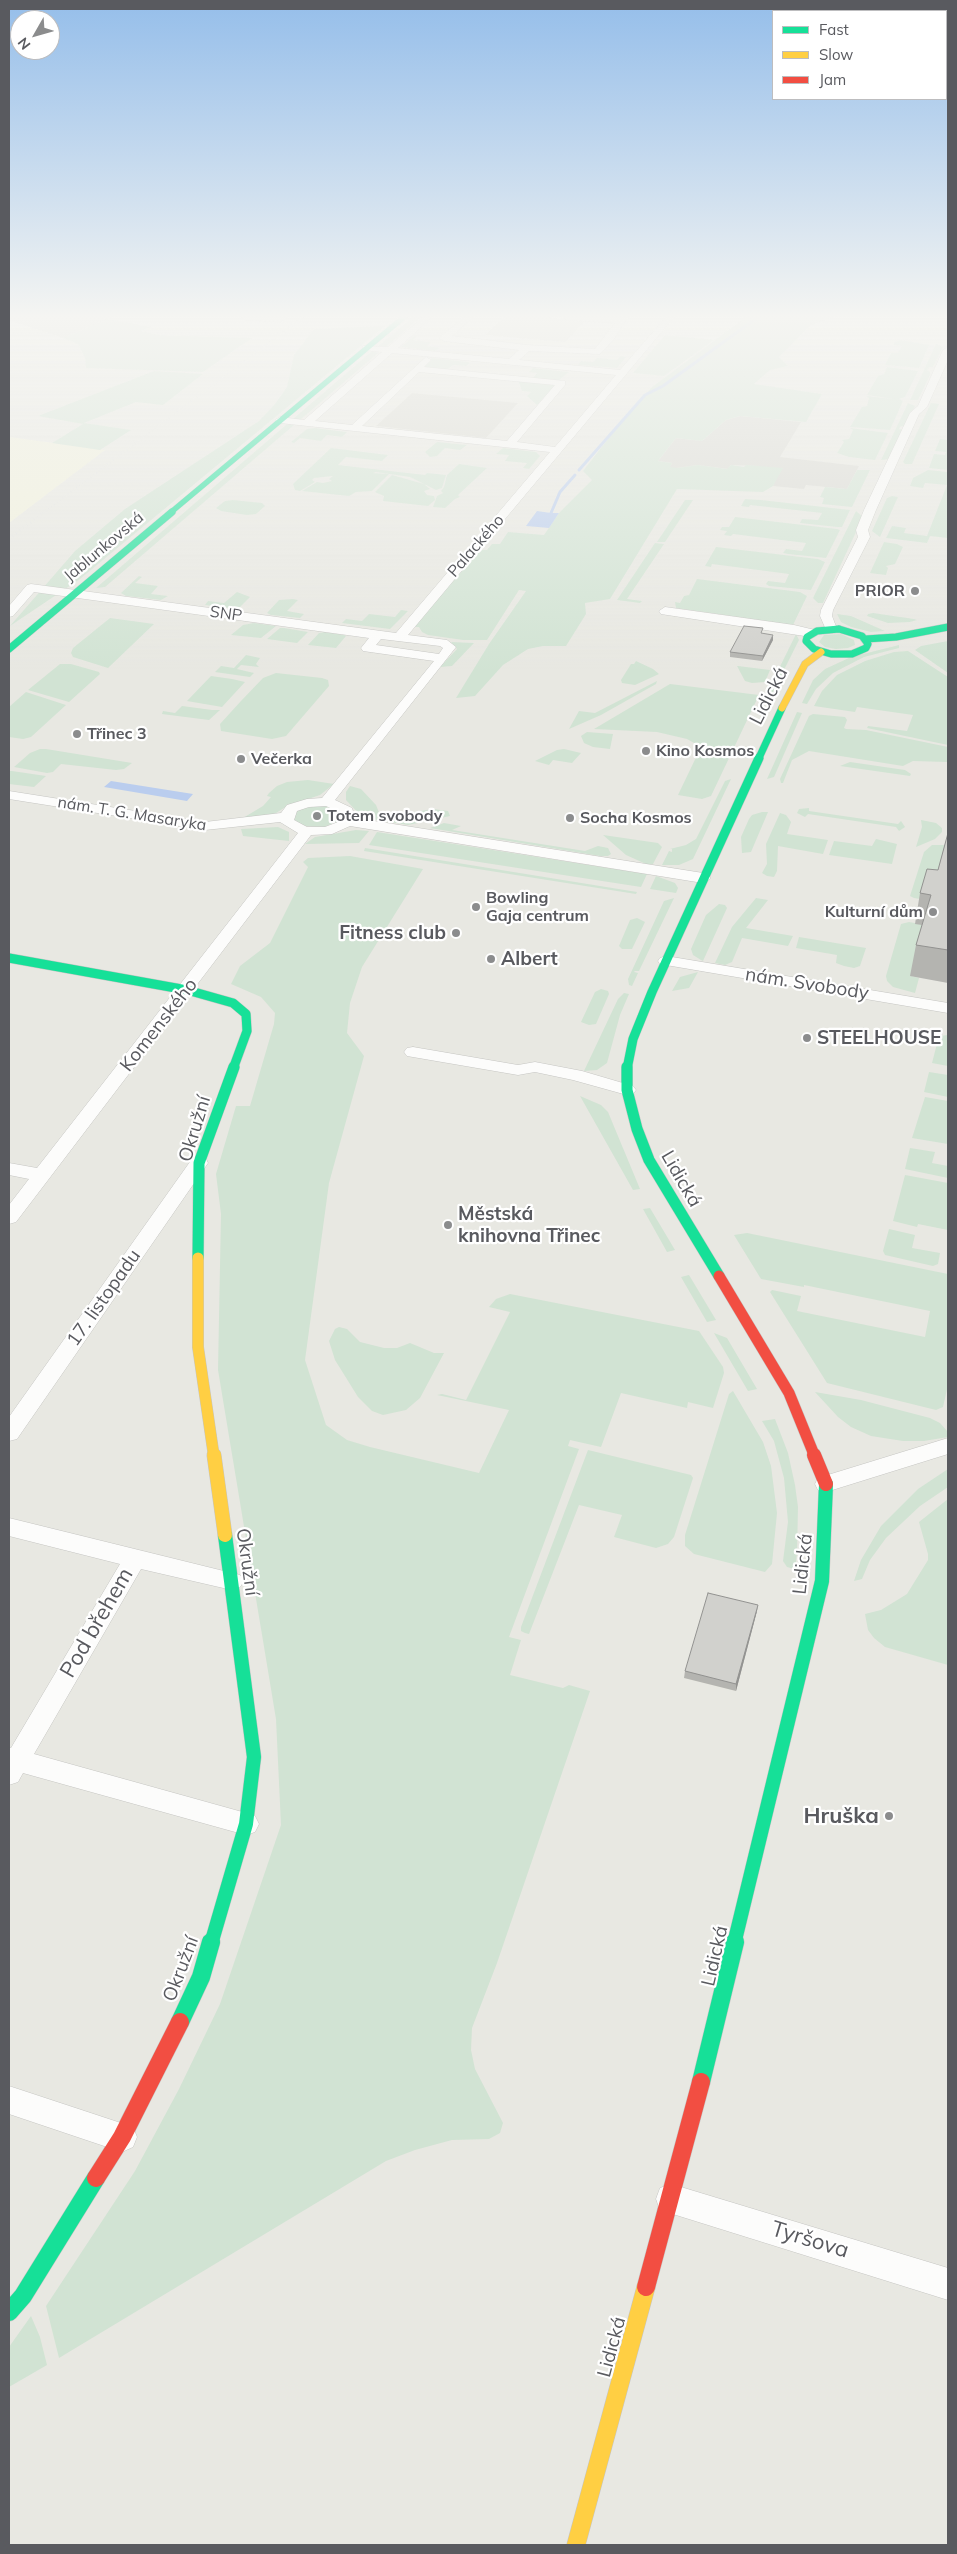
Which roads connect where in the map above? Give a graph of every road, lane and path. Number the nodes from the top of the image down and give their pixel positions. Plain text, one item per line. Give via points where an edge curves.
1 (261, 436) edge
2 (429, 436) edge
3 (517, 436) edge
4 (569, 436) edge
5 (904, 436) edge
6 (509, 445) junction
7 (558, 450) junction
8 (75, 593) junction
9 (665, 611) dead end
10 (9, 614) edge
11 (948, 627) edge
12 (831, 629) junction
13 (811, 634) junction
14 (378, 635) junction
15 (399, 638) junction
16 (866, 639) junction
17 (9, 649) edge
18 (821, 652) junction
19 (443, 658) junction
20 (9, 795) edge
21 (326, 802) junction
22 (286, 817) junction
23 (347, 820) junction
24 (307, 831) junction
25 (703, 878) junction
26 (9, 958) edge
27 (666, 961) junction
28 (187, 990) junction
29 (948, 1008) edge
30 (413, 1052) dead end
31 (627, 1090) junction
32 (199, 1163) junction
33 (9, 1168) edge
34 (42, 1175) junction
35 (9, 1218) edge
36 (9, 1433) edge
37 (948, 1446) edge
38 (826, 1484) junction
39 (9, 1527) edge
40 (135, 1558) junction
41 (232, 1582) junction
42 (12, 1764) edge
43 (246, 1824) junction
44 (9, 2100) edge
45 (122, 2137) junction
46 (671, 2199) junction
47 (948, 2284) edge
48 (9, 2312) edge
49 (576, 2545) edge

1 - 8 street, Jablunkovská
2 - 6 street
3 - 6 street
4 - 7 street, Palackého
5 - 12 street via 862,530 864,537 827,610
6 - 7 street
7 - 15 street, Palackého
8 - 10 street, SNP via 31,588
8 - 14 street, SNP
8 - 17 street, Jablunkovská
9 - 13 street
11 - 16 street
12 - 13 street
12 - 16 street via 848,631
13 - 18 street via 807,637 808,645
14 - 15 street, SNP
14 - 19 street via 367,648
15 - 19 street, SNP via 443,643 450,648
16 - 18 street via 868,644 860,651 842,654
18 - 25 street, Lidická via 805,664 796,678
19 - 21 street
20 - 22 street, nám. T. G. Masaryka via 205,826
21 - 22 street via 299,805
21 - 23 street via 347,811
22 - 24 street via 292,826
23 - 24 street via 327,831
23 - 25 street
24 - 28 street, Komenského
25 - 27 street, Lidická
26 - 28 street, Okružní
27 - 29 street, nám. Svobody
27 - 31 street, Lidická via 633,1039 627,1068
28 - 32 street, Okružní via 233,1003 246,1014 247,1031
28 - 34 street, Komenského
30 - 31 street via 518,1070 530,1077 570,1088
31 - 38 street, Lidická via 649,1160 789,1393
32 - 36 street, 17. listopadu
32 - 41 street, Okružní via 198,1347
33 - 34 street
34 - 35 street, Komenského
37 - 38 street
38 - 46 street, Lidická via 822,1581
39 - 40 street
40 - 41 street, Pod břehem
40 - 42 street, Pod břehem
41 - 43 street, Okružní via 254,1757
42 - 43 street
43 - 45 street, Okružní via 200,1977
44 - 45 street
45 - 48 street, Okružní via 23,2296
46 - 47 street, Tyršova
46 - 49 street, Lidická

